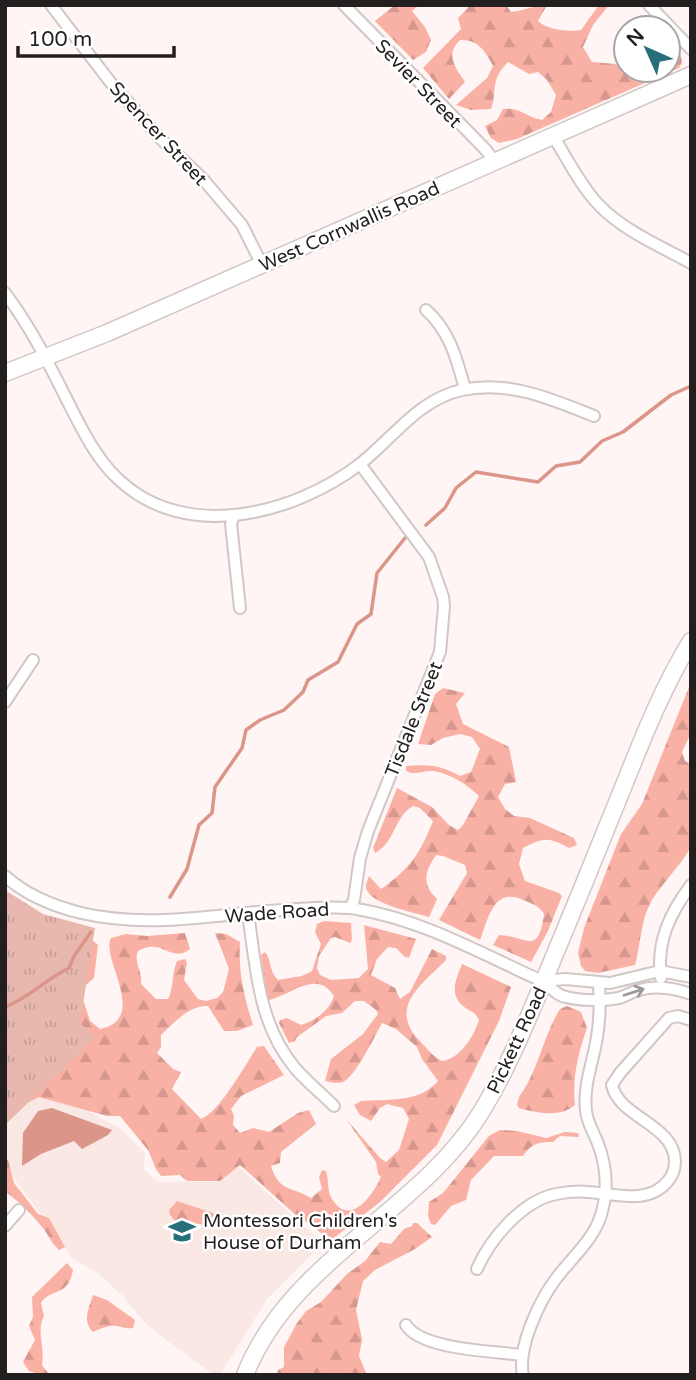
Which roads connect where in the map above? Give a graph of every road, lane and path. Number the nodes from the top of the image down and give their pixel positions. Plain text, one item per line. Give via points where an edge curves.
1 (51, 5) edge
2 (344, 5) edge
3 (649, 5) edge
4 (691, 49) edge
5 (691, 75) edge
6 (553, 136) junction
7 (494, 162) junction
8 (691, 263) edge
9 (262, 265) junction
10 (5, 293) edge
11 (426, 310) dead end
12 (47, 359) junction
13 (5, 373) edge
14 (465, 389) junction
15 (594, 416) dead end
16 (360, 464) junction
17 (234, 515) junction
18 (240, 608) dead end
19 (691, 641) edge
20 (33, 660) dead end
21 (5, 702) edge
22 (5, 876) edge
23 (691, 885) edge
24 (350, 908) junction
25 (248, 913) junction
26 (660, 971) junction
27 (691, 977) edge
28 (544, 981) junction
29 (599, 984) junction
30 (662, 988) junction
31 (691, 994) edge
32 (599, 999) junction
33 (691, 1020) edge
34 (334, 1106) dead end
35 (606, 1194) junction
36 (19, 1210) dead end
37 (5, 1226) edge
38 (477, 1269) dead end
39 (407, 1325) dead end
40 (522, 1354) junction
41 (245, 1375) edge
42 (523, 1375) edge

1 - 9 street, Spencer Street via 111,83 242,225
2 - 7 street, Sevier Street
3 - 4 street
5 - 6 street, West Cornwallis Road
6 - 7 street, West Cornwallis Road
6 - 8 street via 600,206 626,227
7 - 9 street, West Cornwallis Road
9 - 12 street, West Cornwallis Road
10 - 12 street
11 - 14 street via 441,323
12 - 13 street, West Cornwallis Road
12 - 17 street via 95,452 126,486 181,513
14 - 15 street via 529,391
14 - 16 street via 412,416
16 - 17 street via 306,495
16 - 24 street, Tisdale Street via 429,557 444,606 440,652 368,831
17 - 18 street via 231,524
19 - 28 street, Pickett Road via 647,727
20 - 21 street
22 - 25 street, Wade Road via 46,902 89,915 166,921
23 - 26 street via 667,922
24 - 25 street, Wade Road
24 - 28 street, Wade Road via 422,926
25 - 34 street via 258,990 271,1030 293,1066
26 - 27 street
26 - 29 street
26 - 30 street
28 - 29 street
28 - 32 street, Wade Road via 558,995
28 - 41 street, Pickett Road via 526,1027 467,1133 426,1177 298,1291 275,1319
29 - 32 street
30 - 31 street
32 -> 30 street, Wade Road
32 - 35 street via 585,1096 586,1115 603,1156
33 - 35 street via 669,1017 612,1085 619,1099 671,1146 672,1176 648,1196
35 - 38 street via 554,1194 531,1205 496,1237
35 - 40 street via 592,1236 550,1288
36 - 37 street
39 - 40 street via 413,1334 428,1341
40 - 42 street

